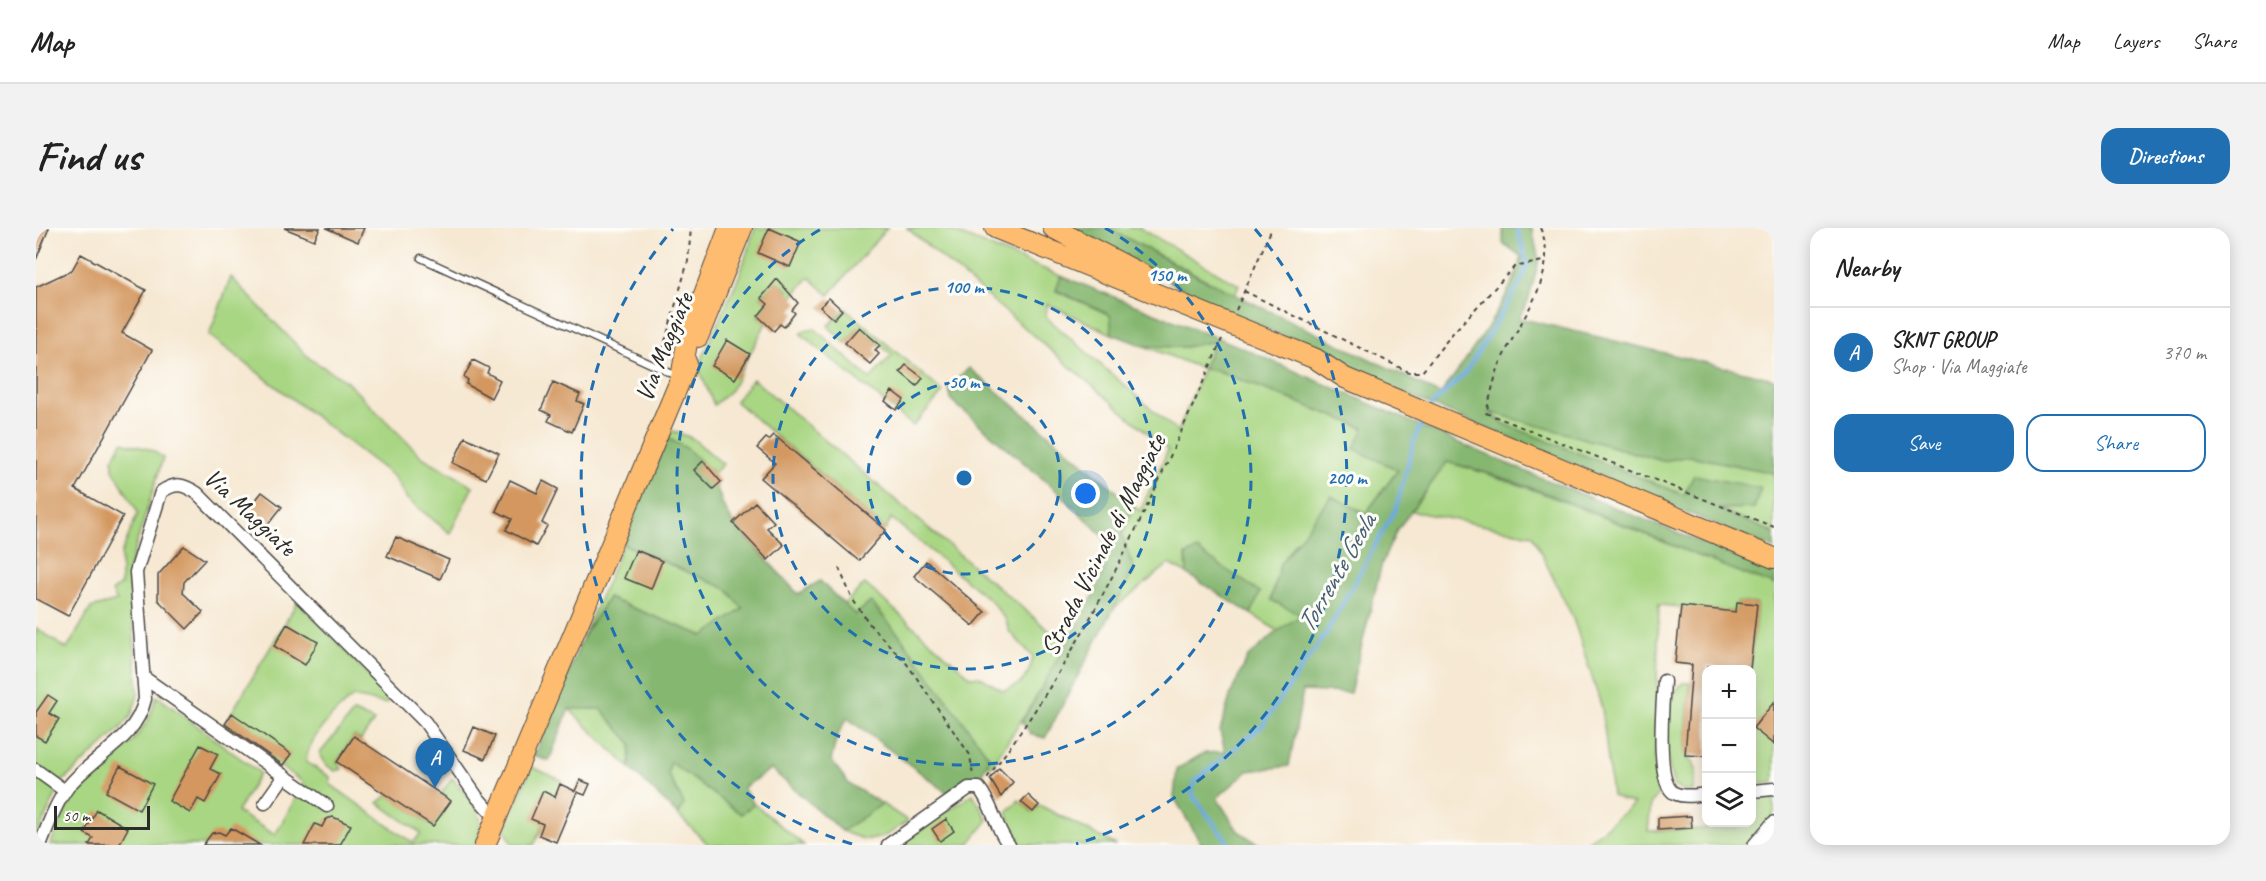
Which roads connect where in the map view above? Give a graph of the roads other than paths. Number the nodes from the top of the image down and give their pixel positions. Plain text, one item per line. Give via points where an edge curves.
1 (729, 228) edge
2 (742, 228) edge
3 (995, 228) edge
4 (1053, 228) edge
5 (421, 258) dead end
6 (1250, 331) junction
7 (681, 378) junction
8 (1774, 558) edge
9 (143, 677) junction
10 (1664, 681) dead end
11 (36, 770) edge
12 (284, 776) junction
13 (1774, 789) edge
14 (65, 791) junction
15 (1756, 791) edge
16 (1702, 794) edge
17 (265, 803) dead end
18 (327, 806) dead end
19 (497, 819) junction
20 (1774, 824) edge
21 (40, 845) edge
22 (486, 845) edge
23 (888, 845) edge
24 (1009, 845) edge
25 (1756, 845) edge

1 - 7 main road via 687,337
2 - 7 main road, Via Maggiate
3 - 6 main road
4 - 6 main road
5 - 7 lane
6 - 8 main road via 1316,359 1346,378
7 - 19 main road, Via Maggiate
9 - 12 street
9 - 14 street, Via Maggiate via 145,699 135,726
9 - 19 street, Via Maggiate via 136,572 161,492 171,485 183,484 205,501 425,722
10 - 16 street via 1662,771 1667,786 1685,796
11 - 14 street
12 - 17 street
12 - 18 street
13 - 15 street
14 - 21 street
19 - 22 main road, Via Maggiate
20 - 25 street
23 - 24 street via 969,788 977,788 987,798

